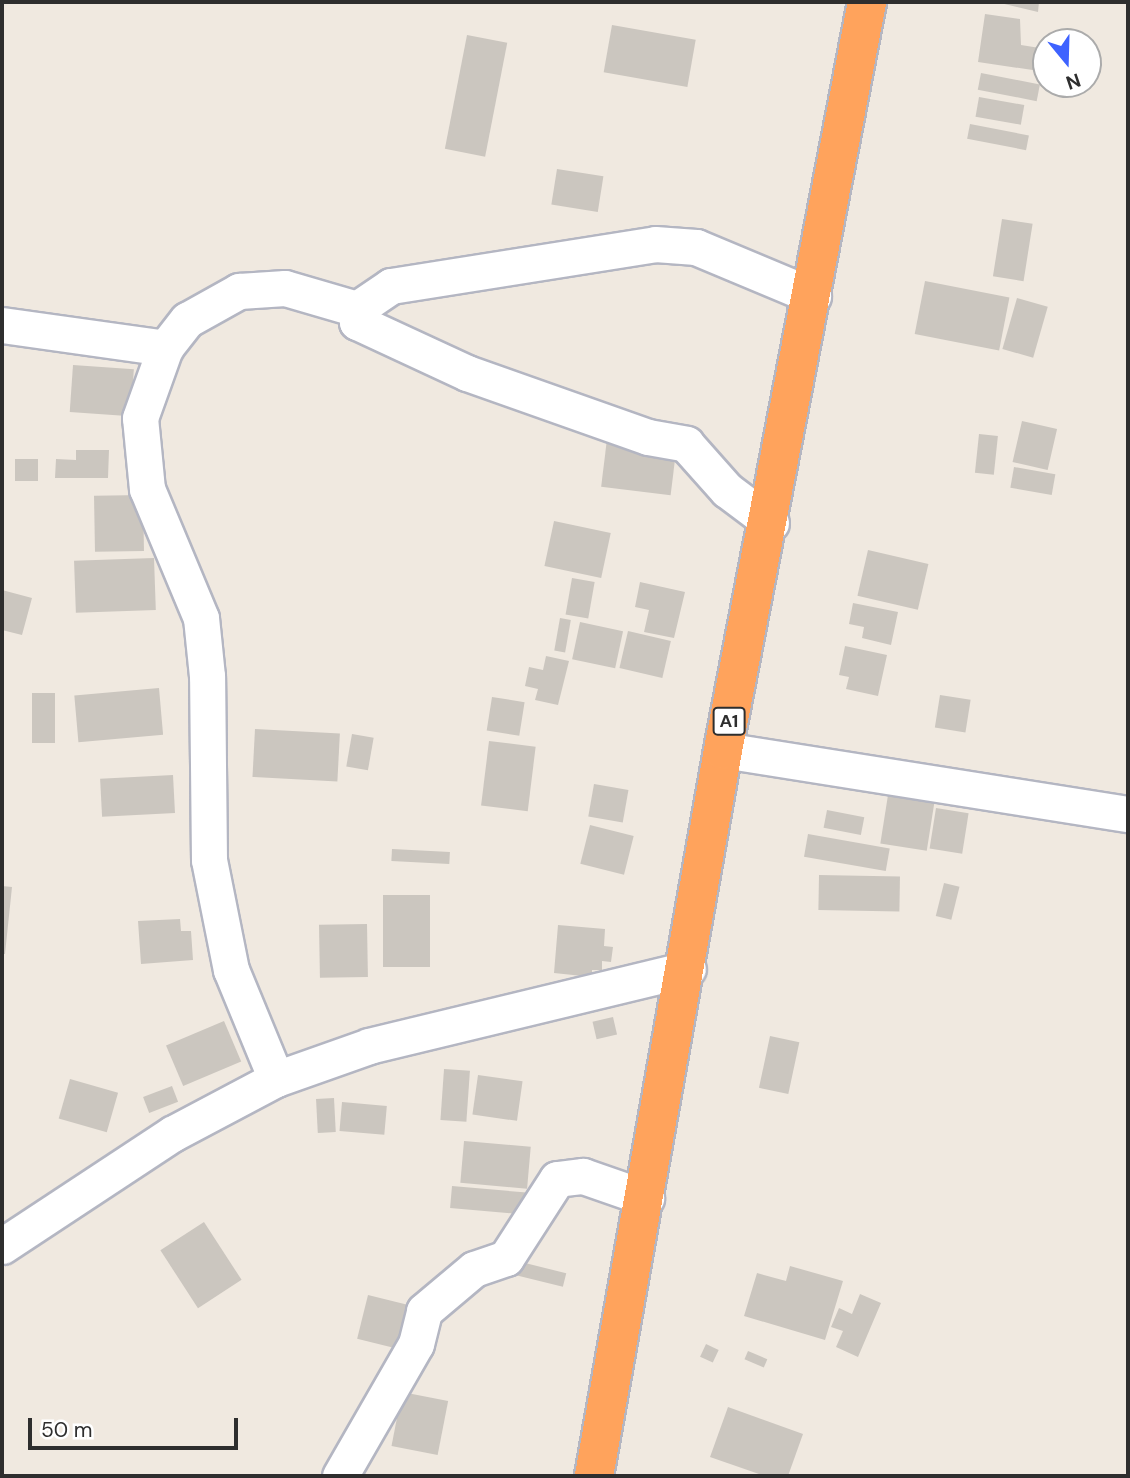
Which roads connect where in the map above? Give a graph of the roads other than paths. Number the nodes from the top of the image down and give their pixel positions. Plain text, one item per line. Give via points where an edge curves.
1 (867, 2) edge
2 (813, 296) junction
3 (357, 309) junction
4 (2, 324) edge
5 (165, 348) junction
6 (771, 523) junction
7 (723, 750) junction
8 (1128, 814) edge
9 (688, 969) junction
10 (276, 1079) junction
11 (646, 1198) junction
12 (2, 1246) edge
13 (340, 1476) edge
14 (594, 1476) edge

1 - 2 highway, A1
2 - 3 street via 696,247 655,244 391,286
2 - 6 highway, A1
3 - 5 street via 285,288 239,291 187,320
3 - 6 street via 356,322 467,373 648,437 686,444 727,490
4 - 5 street
5 - 10 street via 140,418 147,489 201,618 207,676 209,860 231,970
6 - 7 highway, A1
7 - 8 street
7 - 9 highway, A1
9 - 10 street via 369,1046
9 - 11 highway, A1
10 - 12 street via 172,1134
11 - 13 street via 583,1176 557,1179 506,1258 474,1269 424,1311 416,1344
11 - 14 highway, A1

